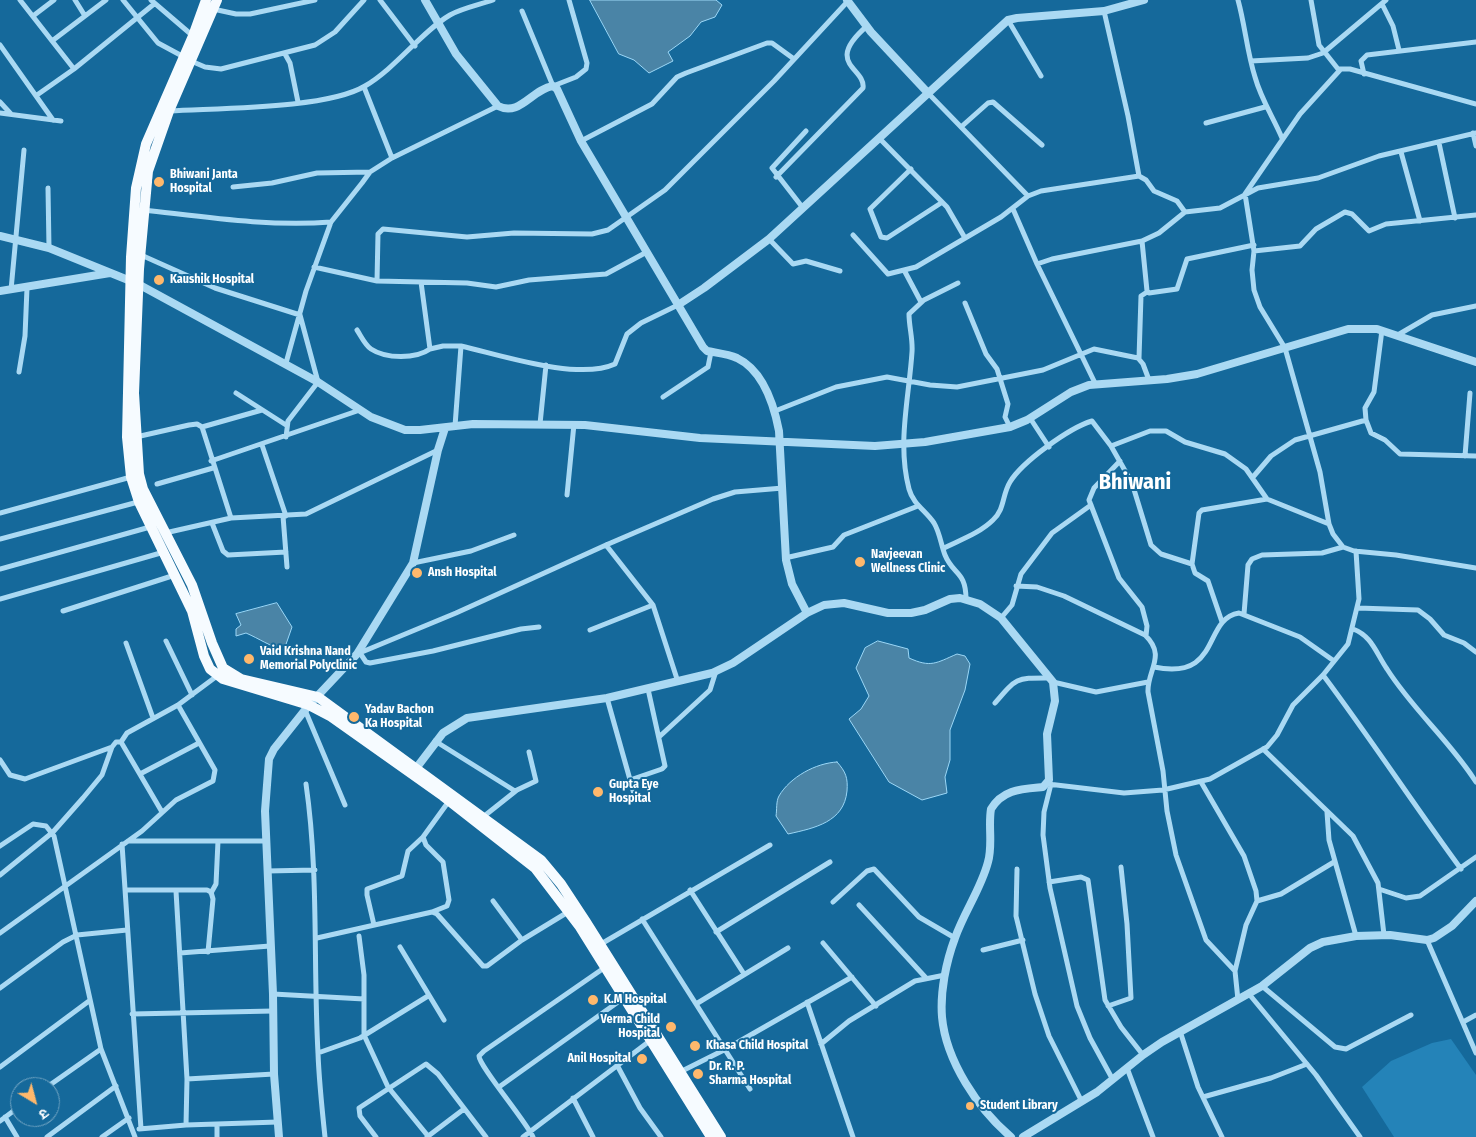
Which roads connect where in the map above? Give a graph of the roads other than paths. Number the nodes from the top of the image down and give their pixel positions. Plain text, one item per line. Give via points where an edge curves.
1 (20, 0) edge
2 (54, 0) edge
3 (75, 0) edge
4 (106, 0) edge
5 (123, 0) edge
6 (206, 0) edge
7 (315, 0) edge
8 (364, 0) edge
9 (380, 0) edge
10 (425, 0) edge
11 (493, 0) edge
12 (569, 0) edge
13 (1138, 0) edge
14 (1144, 0) edge
15 (1238, 0) edge
16 (1312, 0) edge
17 (850, 1) edge
18 (153, 2) edge
19 (1384, 2) edge
20 (295, 3) edge
21 (215, 4) edge
22 (522, 10) dead end
23 (1104, 11) junction
24 (32, 16) junction
25 (85, 16) junction
26 (137, 17) junction
27 (1008, 20) junction
28 (438, 24) junction
29 (867, 26) junction
30 (193, 36) junction
31 (52, 41) junction
32 (1476, 42) edge
33 (0, 45) edge
34 (415, 46) junction
35 (1399, 50) junction
36 (1323, 53) junction
37 (285, 54) junction
38 (187, 59) junction
39 (794, 59) junction
40 (1250, 61) junction
41 (74, 68) junction
42 (1340, 70) junction
43 (1364, 74) junction
44 (1041, 76) dead end
45 (553, 86) junction
46 (364, 87) junction
47 (928, 93) junction
48 (37, 95) junction
49 (0, 102) edge
50 (298, 102) junction
51 (1476, 104) edge
52 (498, 106) junction
53 (1265, 107) junction
54 (169, 111) junction
55 (0, 113) edge
56 (12, 114) junction
57 (52, 120) junction
58 (61, 121) dead end
59 (1206, 122) dead end
60 (961, 127) junction
61 (806, 131) dead end
62 (1475, 133) edge
63 (1282, 138) junction
64 (880, 139) junction
65 (581, 141) junction
66 (1439, 143) junction
67 (1042, 145) dead end
68 (1476, 146) edge
69 (24, 150) dead end
70 (1401, 152) junction
71 (392, 158) junction
72 (911, 169) junction
73 (370, 172) junction
74 (1139, 176) junction
75 (776, 177) junction
76 (233, 187) dead end
77 (48, 188) dead end
78 (1245, 194) junction
79 (1028, 196) junction
80 (941, 204) junction
81 (803, 208) junction
82 (1013, 209) junction
83 (144, 210) junction
84 (1185, 212) junction
85 (1476, 215) edge
86 (627, 218) junction
87 (1455, 218) junction
88 (1420, 221) junction
89 (332, 222) junction
90 (853, 235) dead end
91 (0, 236) edge
92 (965, 238) junction
93 (769, 239) junction
94 (16, 240) junction
95 (1142, 242) junction
96 (49, 248) junction
97 (1254, 248) junction
98 (645, 253) junction
99 (141, 255) junction
100 (1037, 264) junction
101 (314, 268) junction
102 (904, 270) junction
103 (840, 271) dead end
104 (112, 272) junction
105 (134, 282) junction
106 (377, 282) junction
107 (421, 282) junction
108 (958, 283) dead end
109 (27, 288) junction
110 (11, 290) junction
111 (0, 291) edge
112 (1147, 292) junction
113 (921, 302) junction
114 (965, 303) dead end
115 (678, 305) junction
116 (1476, 306) edge
117 (300, 315) junction
118 (356, 330) dead end
119 (1382, 330) junction
120 (1395, 337) junction
121 (461, 346) junction
122 (1285, 348) junction
123 (430, 349) junction
124 (711, 352) junction
125 (1081, 353) junction
126 (1139, 358) junction
127 (1476, 362) edge
128 (286, 364) junction
129 (546, 365) junction
130 (18, 372) dead end
131 (999, 380) junction
132 (1149, 380) junction
133 (318, 382) junction
134 (909, 382) junction
135 (1095, 383) junction
136 (236, 393) dead end
137 (1470, 393) dead end
138 (663, 397) dead end
139 (262, 410) junction
140 (360, 410) junction
141 (775, 410) junction
142 (1030, 418) junction
143 (1366, 420) junction
144 (540, 424) junction
145 (574, 424) junction
146 (286, 425) junction
147 (455, 426) junction
148 (202, 427) junction
149 (1010, 427) junction
150 (445, 428) junction
151 (1310, 435) junction
152 (136, 437) junction
153 (286, 437) junction
154 (780, 442) junction
155 (904, 444) junction
156 (262, 445) junction
157 (1111, 446) junction
158 (1049, 447) junction
159 (438, 450) junction
160 (1465, 456) junction
161 (1476, 456) edge
162 (1120, 460) junction
163 (211, 462) junction
164 (213, 468) junction
165 (131, 477) junction
166 (1253, 477) junction
167 (157, 484) dead end
168 (782, 488) junction
169 (567, 495) dead end
170 (1267, 499) junction
171 (139, 502) junction
172 (1091, 505) junction
173 (918, 506) junction
174 (0, 513) edge
175 (284, 516) junction
176 (231, 518) junction
177 (212, 523) junction
178 (1329, 524) junction
179 (157, 531) junction
180 (514, 535) dead end
181 (0, 539) edge
182 (606, 544) junction
183 (1343, 547) junction
184 (944, 548) junction
185 (1356, 551) junction
186 (164, 552) junction
187 (286, 552) junction
188 (785, 558) junction
189 (413, 563) junction
190 (1192, 564) junction
191 (287, 567) dead end
192 (0, 568) edge
193 (1476, 568) edge
194 (175, 575) junction
195 (1016, 586) junction
196 (0, 599) edge
197 (966, 599) junction
198 (653, 605) junction
199 (1358, 608) junction
200 (63, 611) dead end
201 (807, 613) junction
202 (1244, 614) junction
203 (1001, 618) junction
204 (1222, 622) junction
205 (539, 627) dead end
206 (1353, 629) junction
207 (590, 630) dead end
208 (1146, 636) junction
209 (166, 641) dead end
210 (126, 644) dead end
211 (1476, 652) edge
212 (358, 654) junction
213 (1334, 661) junction
214 (1154, 667) junction
215 (716, 671) junction
216 (1323, 675) junction
217 (218, 676) junction
218 (1052, 680) junction
219 (678, 682) junction
220 (1148, 682) junction
221 (648, 689) junction
222 (192, 695) junction
223 (318, 697) junction
224 (607, 698) junction
225 (995, 703) dead end
226 (178, 705) junction
227 (307, 708) junction
228 (153, 718) junction
229 (659, 736) junction
230 (435, 741) junction
231 (121, 742) junction
232 (199, 743) junction
233 (112, 747) junction
234 (1263, 749) junction
235 (530, 752) dead end
236 (0, 760) edge
237 (414, 771) junction
238 (140, 774) junction
239 (630, 780) junction
240 (1202, 782) junction
241 (1476, 782) edge
242 (306, 784) dead end
243 (1049, 784) junction
244 (1163, 790) junction
245 (514, 791) junction
246 (636, 800) dead end
247 (450, 801) junction
248 (345, 805) dead end
249 (162, 812) junction
250 (1328, 812) junction
251 (483, 817) junction
252 (53, 832) junction
253 (423, 837) junction
254 (218, 841) junction
255 (268, 841) junction
256 (124, 843) junction
257 (770, 845) dead end
258 (0, 846) edge
259 (1476, 857) edge
260 (830, 862) dead end
261 (1334, 862) junction
262 (1121, 867) dead end
263 (1017, 869) dead end
264 (1461, 869) junction
265 (315, 870) junction
266 (267, 871) junction
267 (0, 875) edge
268 (1049, 882) junction
269 (66, 884) junction
270 (1379, 889) junction
271 (126, 890) junction
272 (690, 890) junction
273 (176, 891) junction
274 (211, 893) junction
275 (1257, 901) junction
276 (1476, 901) edge
277 (493, 902) dead end
278 (833, 902) dead end
279 (859, 906) dead end
280 (432, 912) junction
281 (569, 912) junction
282 (642, 919) junction
283 (374, 925) junction
284 (126, 930) junction
285 (716, 932) junction
286 (0, 934) edge
287 (77, 935) junction
288 (1384, 935) junction
289 (359, 936) dead end
290 (1356, 936) junction
291 (317, 938) junction
292 (955, 938) junction
293 (522, 940) junction
294 (1023, 940) junction
295 (1427, 940) junction
296 (824, 943) dead end
297 (601, 944) junction
298 (270, 946) junction
299 (400, 947) dead end
300 (788, 948) dead end
301 (983, 950) dead end
302 (208, 952) junction
303 (180, 953) junction
304 (604, 968) junction
305 (1235, 971) junction
306 (744, 974) junction
307 (945, 976) junction
308 (852, 977) junction
309 (926, 978) junction
310 (1262, 986) junction
311 (0, 988) edge
312 (273, 994) junction
313 (1249, 994) junction
314 (627, 995) junction
315 (318, 996) junction
316 (428, 996) junction
317 (364, 999) junction
318 (1238, 1000) junction
319 (89, 1001) junction
320 (807, 1002) junction
321 (696, 1004) junction
322 (876, 1006) junction
323 (1108, 1006) junction
324 (272, 1011) junction
325 (183, 1013) junction
326 (132, 1014) junction
327 (1411, 1015) dead end
328 (1476, 1015) edge
329 (444, 1020) dead end
330 (1463, 1022) junction
331 (1180, 1031) junction
332 (364, 1036) junction
333 (650, 1040) junction
334 (821, 1044) junction
335 (100, 1049) junction
336 (726, 1049) junction
337 (318, 1053) junction
338 (1476, 1053) edge
339 (1143, 1054) junction
340 (1307, 1064) junction
341 (617, 1065) junction
342 (0, 1067) edge
343 (1127, 1068) junction
344 (680, 1072) junction
345 (274, 1074) junction
346 (60, 1078) edge
347 (187, 1078) junction
348 (1113, 1080) junction
349 (116, 1086) junction
350 (388, 1087) junction
351 (499, 1087) junction
352 (750, 1089) dead end
353 (1203, 1097) junction
354 (573, 1098) junction
355 (1082, 1102) junction
356 (464, 1109) junction
357 (10, 1113) edge
358 (5, 1117) junction
359 (129, 1118) junction
360 (0, 1121) edge
361 (278, 1122) junction
362 (217, 1124) junction
363 (186, 1125) junction
364 (142, 1129) junction
365 (133, 1130) junction
366 (532, 1134) edge
367 (17, 1137) edge
368 (47, 1137) edge
369 (102, 1137) edge
370 (135, 1137) edge
371 (218, 1137) edge
372 (279, 1137) edge
373 (325, 1137) edge
374 (376, 1137) edge
375 (427, 1137) edge
376 (486, 1137) edge
377 (523, 1137) edge
378 (593, 1137) edge
379 (661, 1137) edge
380 (711, 1137) edge
381 (721, 1137) edge
382 (853, 1137) edge
383 (1010, 1137) edge
384 (1023, 1137) edge
385 (1153, 1137) edge
386 (1222, 1137) edge
387 (1359, 1137) edge

1 - 24 street
2 - 24 street
3 - 25 street
4 - 25 street
5 - 26 street
6 - 30 main road
7 - 20 street
8 - 37 street via 326,39
9 - 34 street
10 - 28 street
11 - 28 street via 458,12
12 - 45 street via 587,63 576,77
13 - 14 street
13 - 23 street
15 - 40 street
16 - 36 street via 1316,35
17 - 29 street
17 - 39 street
18 - 26 street
18 - 30 street
19 - 35 street
19 - 36 street
20 - 21 street via 242,15
21 - 38 main road
22 - 45 street
23 - 27 street
23 - 74 street
24 - 31 street
25 - 31 street
26 - 38 street via 158,43
26 - 41 street
27 - 44 street
27 - 47 street
28 - 34 street
28 - 52 street via 456,54
29 - 47 street
29 - 75 street via 852,39 847,58 863,88
30 - 38 main road
31 - 41 street
32 - 35 street
33 - 48 street
34 - 46 street
35 - 43 street via 1364,56 1361,64
36 - 40 street via 1308,58
36 - 42 street
37 - 38 street via 221,68 204,67
37 - 50 street
38 - 54 main road
38 - 105 main road via 146,144 136,188
39 - 65 street via 772,43 767,43 686,73 677,77 652,104
39 - 86 street via 655,199
40 - 53 street
41 - 48 street
42 - 43 street via 1350,69
42 - 63 street
43 - 51 street
45 - 52 street via 514,110
45 - 65 street
46 - 50 street via 338,96
46 - 71 street
47 - 60 street
47 - 64 street
48 - 57 street
49 - 56 street
50 - 54 street
52 - 71 street
53 - 59 street
53 - 63 street via 1274,118
54 - 83 main road via 148,171
55 - 56 street
56 - 57 street
57 - 58 street
60 - 67 street via 993,102
60 - 79 street
61 - 75 street via 773,165
62 - 66 street
62 - 68 street
63 - 78 street
64 - 72 street
64 - 81 street
65 - 86 street
66 - 70 street
66 - 87 street
69 - 94 street
70 - 78 street via 1379,156 1318,178 1264,187
70 - 88 street
71 - 73 street
72 - 80 street
72 - 80 street via 870,209 881,237 887,238
73 - 76 street via 317,173
73 - 89 street
74 - 79 street via 1041,191
74 - 84 street via 1154,191 1177,201
75 - 81 street
77 - 96 street
78 - 84 street via 1220,208
78 - 97 street
79 - 82 street
80 - 92 street via 948,208
81 - 93 street
82 - 92 street
82 - 100 street
83 - 89 street via 265,223
83 - 99 main road
84 - 95 street
85 - 87 street
86 - 98 street
86 - 106 street via 608,230 592,234 514,233 467,237 384,229 378,234
87 - 88 street
88 - 97 street via 1386,224 1368,231 1352,214 1345,212 1316,229 1300,246
89 - 101 street
90 - 102 street via 888,274
91 - 94 street
92 - 102 street via 916,267
93 - 103 street via 792,263 806,261
93 - 115 street
94 - 96 street
94 - 110 street
95 - 100 street
95 - 112 street
96 - 104 street
97 - 112 street via 1187,259 1177,289
97 - 122 street via 1254,290 1260,307
98 - 107 street via 597,276 529,280 496,287
98 - 115 street
99 - 105 main road
99 - 117 street via 216,288
100 - 125 street
101 - 106 street
101 - 117 street
102 - 113 street
104 - 105 street
104 - 109 street
105 - 128 street
105 - 152 main road
105 - 165 main road via 126,438
106 - 107 street
107 - 123 street
108 - 113 street
109 - 110 street
109 - 130 street via 25,336
110 - 111 street
112 - 126 street via 1141,296
113 - 134 street via 909,314 912,350
114 - 131 street via 986,354 997,369
115 - 124 street via 703,347
115 - 129 street via 626,334 617,361 612,365 582,371
116 - 120 street via 1432,315
117 - 128 street
117 - 133 street
118 - 123 street via 368,348 376,352 415,356
119 - 120 street
119 - 122 street via 1341,330
119 - 143 street via 1374,392 1365,406
120 - 127 street
121 - 123 street
121 - 129 street
121 - 147 street
122 - 132 street via 1197,374
122 - 151 street
124 - 138 street via 708,367
124 - 141 street via 735,357 751,368 763,383
125 - 126 street via 1098,348 1120,356
125 - 131 street via 1043,370
125 - 135 street
126 - 132 street
128 - 133 street
129 - 144 street
131 - 134 street via 948,387
131 - 149 street via 1008,404 1005,417
132 - 135 street
133 - 140 street
133 - 146 street
134 - 141 street via 887,377 840,386
134 - 155 street
135 - 142 street via 1071,392
136 - 139 street
137 - 160 street
139 - 146 street
139 - 148 street
140 - 150 street via 405,430
140 - 153 street
141 - 154 street
142 - 149 street
142 - 158 street
143 - 151 street
143 - 160 street via 1371,433 1385,440 1397,453
144 - 145 street
144 - 147 street
145 - 154 street via 700,438
145 - 169 street
146 - 153 street
147 - 150 street
148 - 152 street via 189,425
148 - 163 street
149 - 155 street
150 - 159 street
151 - 166 street via 1276,452
151 - 178 street
152 - 179 main road via 139,474
153 - 156 street
154 - 155 street
154 - 168 street
155 - 173 street via 910,491
156 - 163 street
156 - 175 street
157 - 158 street via 1092,421
157 - 162 street
157 - 166 street via 1150,431 1163,431 1185,442 1225,454
158 - 184 street via 1015,476 1006,490 1002,509 993,521
159 - 175 street via 312,512
159 - 189 street
160 - 161 street
162 - 172 street via 1091,493
162 - 190 street via 1135,490 1150,545 1161,554
163 - 164 street
164 - 167 street
164 - 176 street
165 - 171 main road
165 - 174 street
166 - 170 street
168 - 182 street via 725,495
168 - 188 street
170 - 178 street
170 - 190 street via 1202,510
171 - 179 main road
171 - 181 street
172 - 195 street via 1052,533 1021,574
172 - 208 street via 1120,578 1142,607
173 - 184 street via 935,525
173 - 188 street via 844,536 833,547
175 - 176 street
175 - 187 street
176 - 177 street
177 - 179 street
177 - 187 street via 228,555
178 - 183 street
179 - 186 main road
179 - 192 street
179 - 223 main road via 192,585 224,668 245,680
180 - 189 street via 471,551
182 - 198 street
182 - 212 street
183 - 185 street
183 - 202 street via 1322,554 1255,557 1247,568
184 - 197 street via 946,557 965,582
185 - 193 street via 1396,554
185 - 199 street
186 - 194 main road
186 - 196 street
187 - 191 street
188 - 201 street via 792,584
189 - 212 street
190 - 204 street via 1196,573 1208,582
194 - 200 street
194 - 217 main road via 192,611 204,656 210,669
195 - 203 street via 1010,610
195 - 208 street via 1037,587 1064,596
197 - 201 street via 950,599 911,613 888,613 844,603
197 - 203 street
198 - 207 street
198 - 219 street
199 - 206 street
199 - 211 street via 1418,610 1444,635
201 - 215 street
202 - 204 street via 1236,614
202 - 213 street via 1300,637
203 - 218 street
204 - 214 street via 1206,653 1195,664 1181,669
205 - 212 street via 380,662 368,663
206 - 213 street via 1348,644
206 - 241 street via 1370,640 1396,683 1462,760
208 - 214 street via 1154,652
209 - 222 street
210 - 228 street
212 - 223 street
213 - 216 street
214 - 220 street
215 - 219 street
215 - 229 street via 710,690
216 - 234 street via 1293,705 1273,740
216 - 264 street via 1378,748
217 - 222 street
217 - 227 main road
218 - 220 street via 1096,692
218 - 225 street via 1016,680
218 - 243 street via 1055,701 1046,734
219 - 221 street
220 - 244 street via 1163,771
221 - 224 street
221 - 229 street
222 - 226 street
223 - 227 street
223 - 237 main road
224 - 230 street via 467,718 451,726
224 - 239 street
226 - 228 street
226 - 232 street
227 - 237 main road via 330,716
227 - 248 street
227 - 255 street via 269,760 265,811
228 - 231 street via 127,733
229 - 239 street via 664,768
230 - 237 street
230 - 245 street
231 - 233 street
231 - 238 street
232 - 238 street
232 - 249 street via 214,770 215,779 181,797
233 - 236 street via 26,778 10,775
233 - 252 street via 102,775
234 - 240 street
234 - 250 street
235 - 245 street via 536,779
237 - 247 main road
237 - 251 main road
238 - 249 street
239 - 246 street
240 - 244 street
240 - 275 street via 1244,856
242 - 265 street
243 - 244 street via 1124,793
243 - 268 street via 1043,829
243 - 292 street via 1010,792 991,809 988,860 976,896
244 - 305 street via 1176,855 1204,935
245 - 251 street
247 - 253 street
247 - 281 main road via 535,868
249 - 256 street
250 - 261 street via 1328,837
250 - 270 street via 1353,836
251 - 297 main road via 524,846 552,872
252 - 258 street via 46,826 33,824
252 - 267 street
252 - 269 street
253 - 280 street via 426,845 443,862 448,900 446,906
253 - 283 street via 408,851 402,876 368,889
254 - 255 street
254 - 256 street
254 - 274 street via 216,884
255 - 266 street
256 - 269 street
256 - 271 street
257 - 272 street
259 - 264 street
260 - 285 street
261 - 275 street via 1281,894
261 - 290 street
262 - 323 street via 1131,998
263 - 294 street via 1016,911
264 - 270 street via 1417,897 1403,898
265 - 266 street
265 - 291 street
266 - 298 street
268 - 323 street via 1081,877 1088,880 1103,991
268 - 348 street via 1078,1006 1090,1038
269 - 286 street
269 - 287 street
270 - 288 street
271 - 273 street
271 - 284 street
272 - 282 street
272 - 285 street
273 - 274 street via 207,890
273 - 303 street
274 - 302 street
275 - 305 street via 1246,925
276 - 295 street via 1452,926
277 - 293 street
278 - 292 street via 867,871 874,869 918,917
279 - 309 street
280 - 283 street
280 - 293 street via 484,966 490,965
281 - 293 street
281 - 304 main road
282 - 297 street
282 - 321 street
283 - 291 street
284 - 287 street
284 - 326 street
285 - 306 street
287 - 311 street
287 - 319 street
288 - 290 street
288 - 295 street
289 - 317 street
290 - 310 street via 1323,942 1310,948
291 - 315 street
292 - 307 street
294 - 301 street
294 - 355 street via 1035,994 1049,1036
295 - 330 street
296 - 308 street
297 - 314 main road
298 - 302 street
298 - 312 street
299 - 316 street
300 - 306 street
302 - 303 street
303 - 325 street
304 - 314 main road
304 - 351 street via 480,1054 481,1066
305 - 318 street
306 - 321 street
307 - 309 street
307 - 383 street via 942,1019 951,1050 971,1090
308 - 320 street
308 - 322 street
309 - 322 street via 908,985
310 - 313 street
310 - 327 street via 1342,1050
312 - 315 street
312 - 324 street
313 - 318 street
313 - 340 street
314 - 333 main road
314 - 344 main road
314 - 351 street
315 - 317 street
315 - 337 street
316 - 329 street
316 - 332 street
317 - 332 street
318 - 331 street
319 - 335 street
319 - 342 street
320 - 334 street
320 - 336 street
321 - 336 street
322 - 334 street via 849,1020
323 - 339 street
324 - 325 street
324 - 345 street
325 - 326 street
325 - 347 street
326 - 364 street
328 - 330 street
330 - 338 street
331 - 339 street
331 - 353 street
332 - 337 street
332 - 350 street
333 - 341 street
333 - 380 main road
334 - 382 street
335 - 346 street
335 - 349 street
336 - 344 street
336 - 352 street
337 - 373 street
339 - 343 street
340 - 353 street
340 - 387 street
341 - 354 street
341 - 379 street via 640,1108
343 - 348 street
343 - 385 street
344 - 381 main road
345 - 347 street
345 - 361 street
347 - 363 street
348 - 355 street
349 - 359 street
349 - 368 street
350 - 356 street via 428,1064
350 - 374 street via 358,1110
350 - 375 street
351 - 366 street
353 - 386 street
354 - 366 street
354 - 378 street
355 - 384 street
356 - 375 street
356 - 376 street
357 - 358 street
358 - 360 street
358 - 367 street
359 - 365 street
359 - 369 street
361 - 362 street
361 - 372 street
362 - 363 street
362 - 371 street
363 - 364 street
364 - 365 street
365 - 370 street
366 - 377 street

